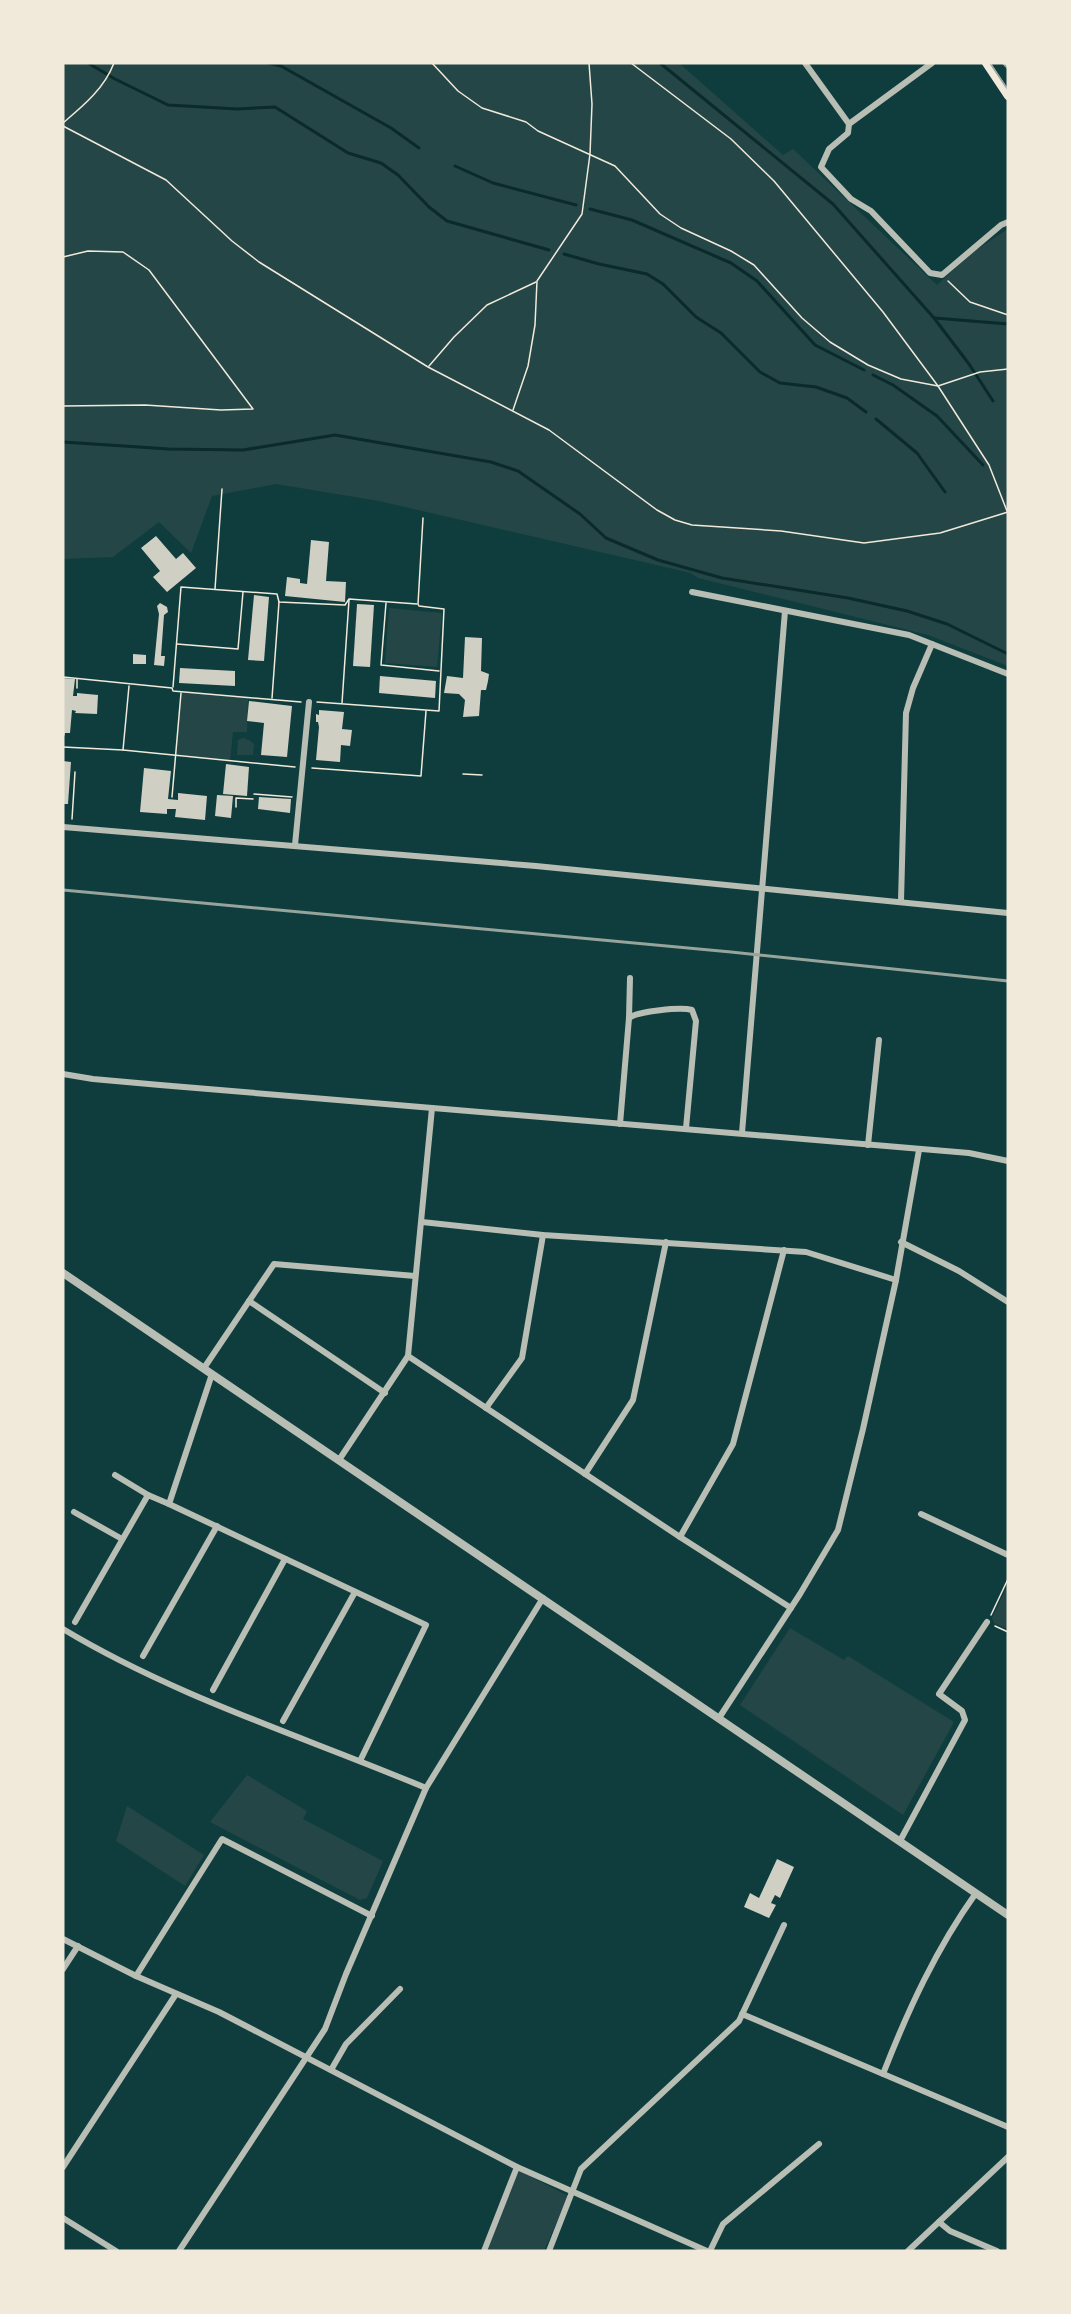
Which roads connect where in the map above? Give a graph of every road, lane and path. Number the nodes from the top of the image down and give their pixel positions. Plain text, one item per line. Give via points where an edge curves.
1 (114, 63) edge
2 (432, 63) edge
3 (590, 63) edge
4 (631, 63) edge
5 (805, 63) edge
6 (932, 63) edge
7 (986, 63) edge
8 (1008, 96) edge
9 (849, 124) junction
10 (63, 125) edge
11 (590, 154) junction
12 (1008, 222) edge
13 (63, 256) edge
14 (942, 275) junction
15 (537, 281) junction
16 (1008, 315) edge
17 (428, 367) junction
18 (1008, 369) edge
19 (939, 386) junction
20 (63, 406) edge
21 (513, 411) junction
22 (222, 489) dead end
23 (1008, 512) edge
24 (423, 518) dead end
25 (215, 589) junction
26 (243, 591) junction
27 (692, 592) dead end
28 (349, 599) junction
29 (279, 602) junction
30 (386, 602) junction
31 (418, 605) junction
32 (785, 611) junction
33 (176, 644) junction
34 (932, 644) junction
35 (441, 671) junction
36 (1008, 674) edge
37 (63, 677) edge
38 (78, 678) junction
39 (129, 685) junction
40 (77, 688) dead end
41 (172, 688) junction
42 (181, 691) junction
43 (272, 699) junction
44 (309, 702) junction
45 (342, 704) junction
46 (426, 710) junction
47 (63, 747) edge
48 (123, 750) junction
49 (175, 755) junction
50 (303, 768) junction
51 (75, 772) dead end
52 (463, 774) dead end
53 (482, 775) dead end
54 (254, 794) dead end
55 (172, 797) dead end
56 (294, 797) dead end
57 (253, 799) dead end
58 (236, 807) dead end
59 (63, 827) edge
60 (71, 828) junction
61 (295, 845) junction
62 (762, 888) junction
63 (901, 901) junction
64 (1008, 913) edge
65 (630, 978) dead end
66 (629, 1018) junction
67 (879, 1040) dead end
68 (63, 1074) edge
69 (432, 1108) junction
70 (620, 1124) junction
71 (686, 1128) junction
72 (742, 1133) junction
73 (868, 1145) junction
74 (919, 1150) junction
75 (1008, 1161) edge
76 (422, 1222) junction
77 (543, 1235) junction
78 (666, 1242) junction
79 (901, 1242) junction
80 (784, 1250) junction
81 (63, 1273) edge
82 (415, 1276) junction
83 (896, 1280) junction
84 (249, 1301) junction
85 (1008, 1302) edge
86 (408, 1356) junction
87 (204, 1368) junction
88 (212, 1374) junction
89 (385, 1393) junction
90 (486, 1408) junction
91 (339, 1460) junction
92 (585, 1474) junction
93 (115, 1475) dead end
94 (148, 1495) junction
95 (169, 1504) junction
96 (74, 1512) dead end
97 (921, 1514) dead end
98 (216, 1526) junction
99 (680, 1538) junction
100 (122, 1539) junction
101 (1008, 1555) edge
102 (285, 1559) junction
103 (1008, 1579) edge
104 (355, 1592) junction
105 (543, 1598) junction
106 (791, 1608) junction
107 (75, 1622) dead end
108 (987, 1622) junction
109 (63, 1629) edge
110 (1008, 1632) edge
111 (143, 1656) dead end
112 (213, 1690) dead end
113 (719, 1718) junction
114 (284, 1721) dead end
115 (360, 1761) junction
116 (426, 1788) junction
117 (900, 1841) junction
118 (976, 1893) junction
119 (1008, 1915) edge
120 (372, 1917) junction
121 (784, 1925) dead end
122 (63, 1939) edge
123 (78, 1946) junction
124 (63, 1969) edge
125 (135, 1976) junction
126 (400, 1989) dead end
127 (176, 1994) junction
128 (742, 2014) junction
129 (307, 2058) junction
130 (331, 2070) junction
131 (883, 2074) junction
132 (1008, 2127) edge
133 (819, 2144) dead end
134 (1008, 2157) edge
135 (517, 2166) junction
136 (63, 2167) edge
137 (574, 2191) junction
138 (63, 2218) edge
139 (939, 2222) junction
140 (116, 2251) edge
141 (179, 2251) edge
142 (484, 2251) edge
143 (549, 2251) edge
144 (708, 2251) edge
145 (908, 2251) edge
146 (997, 2251) edge

1 - 10 path via 86,104
2 - 11 path via 458,91 483,108 526,122
3 - 11 path
4 - 19 path via 731,139 774,181
5 - 9 street
6 - 9 street
7 - 8 main road
9 - 14 street via 848,133 829,149 821,167 851,199 871,211 930,273
10 - 17 path via 166,180 259,262
11 - 15 path via 582,214
11 - 19 path via 615,166 660,214 754,265 802,318 830,342 901,379
12 - 14 street
13 - 20 path via 88,251 123,252 150,270 253,409
14 - 16 path via 970,302
15 - 17 path via 487,305
15 - 21 path via 528,366
17 - 21 path
18 - 19 path via 980,372
19 - 23 path via 988,465
21 - 23 path via 570,444 657,510 692,525 781,531 864,543 940,533
22 - 25 path
24 - 31 path
25 - 26 path
25 - 33 path via 181,587
26 - 29 path via 277,594
26 - 33 path via 238,649
27 - 32 street
28 - 29 path via 345,605
28 - 30 path
28 - 45 path
29 - 43 path
30 - 31 path
30 - 35 path via 381,665
31 - 35 path via 444,609
32 - 34 street
32 - 62 street
33 - 41 path
34 - 36 street
34 - 63 street via 906,713
35 - 46 path via 439,711
37 - 38 path
38 - 39 path
38 - 40 path
39 - 41 path
39 - 48 path
41 - 42 path
42 - 43 path
42 - 49 path
43 - 44 path
44 - 45 path
44 - 50 street
45 - 46 path
46 - 50 path via 421,776
47 - 48 path
48 - 49 path
49 - 50 path
49 - 55 path
50 - 61 street
51 - 60 path
52 - 53 path
54 - 56 path
57 - 58 path via 236,798
59 - 60 street
60 - 61 street
61 - 62 street
62 - 63 street
62 - 72 street
63 - 64 street
65 - 66 street
66 - 70 street
66 - 71 street via 634,1014 692,1010 696,1021
67 - 73 street
68 - 69 street
69 - 70 street
69 - 76 street
70 - 71 street
71 - 72 street
72 - 73 street
73 - 74 street
74 - 75 street via 969,1153
74 - 79 street
76 - 77 street
76 - 82 street
77 - 78 street
77 - 90 street via 522,1358
78 - 80 street
78 - 92 street via 633,1400
79 - 83 street
79 - 85 street
80 - 83 street via 806,1252
80 - 99 street via 733,1444
81 - 87 street
82 - 84 street via 274,1264
82 - 86 street
83 - 106 street via 838,1530
84 - 87 street
84 - 89 street
86 - 89 street
86 - 90 street
87 - 88 street
88 - 91 street
88 - 95 street
89 - 91 street
90 - 92 street
91 - 105 street
92 - 99 street
93 - 94 street
94 - 95 street
94 - 100 street
95 - 98 street
96 - 100 street
97 - 101 street
98 - 102 street
98 - 111 street
99 - 106 street
100 - 107 street
102 - 104 street
102 - 112 street
103 - 108 path
104 - 114 street
104 - 115 street via 426,1625
105 - 113 street
105 - 116 street
106 - 113 street
108 - 110 path
108 - 117 street via 939,1694 966,1715 965,1720
109 - 115 street via 208,1700
113 - 117 street
115 - 116 street
116 - 120 street
117 - 118 street
118 - 119 street
118 - 131 street via 941,1946 911,2004
120 - 125 street via 222,1839
120 - 129 street via 325,2029
121 - 128 street
122 - 123 street
123 - 124 street
123 - 125 street
125 - 127 street
126 - 130 street via 346,2044
127 - 129 street
127 - 136 street
128 - 131 street
128 - 137 street via 581,2169
129 - 130 street
129 - 141 street
130 - 135 street
131 - 132 street
133 - 144 street via 723,2224
134 - 139 street
135 - 137 street
135 - 142 street
137 - 143 street
137 - 144 street
138 - 140 street
139 - 145 street
139 - 146 street via 950,2231

